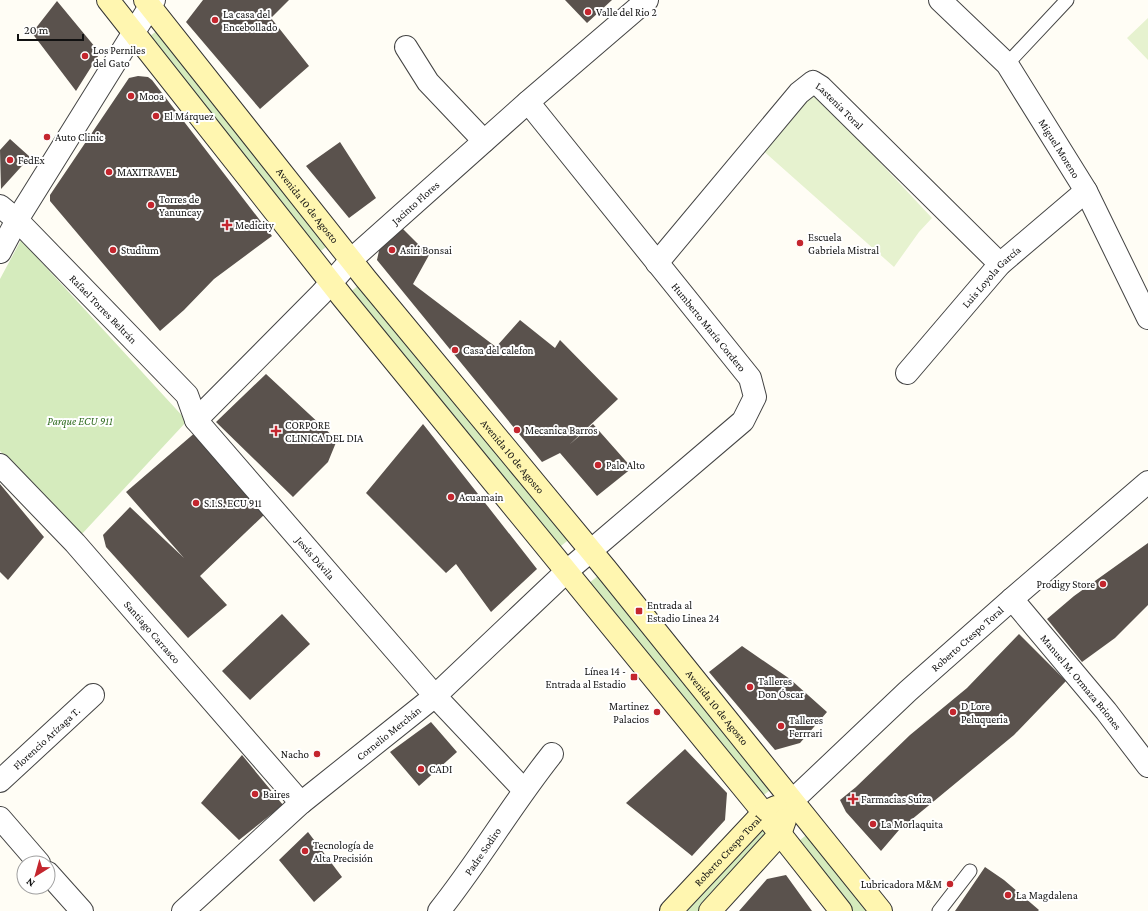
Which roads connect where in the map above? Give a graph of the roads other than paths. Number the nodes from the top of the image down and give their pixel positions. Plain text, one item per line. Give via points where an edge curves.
1 (108, 0) edge
2 (647, 0) edge
3 (940, 0) edge
4 (1068, 0) edge
5 (150, 2) edge
6 (134, 32) junction
7 (406, 47) dead end
8 (1007, 64) junction
9 (528, 102) junction
10 (484, 141) junction
11 (1086, 191) junction
12 (0, 206) edge
13 (17, 220) junction
14 (0, 252) edge
15 (352, 259) junction
16 (657, 263) junction
17 (1000, 264) junction
18 (331, 283) junction
19 (1148, 318) edge
20 (907, 373) dead end
21 (196, 420) junction
22 (0, 465) edge
23 (1148, 482) edge
24 (589, 551) junction
25 (567, 571) junction
26 (1012, 599) junction
27 (93, 695) dead end
28 (435, 696) junction
29 (552, 754) dead end
30 (1148, 766) edge
31 (0, 781) edge
32 (523, 789) junction
33 (792, 801) junction
34 (301, 803) junction
35 (764, 813) junction
36 (0, 818) edge
37 (780, 834) junction
38 (33, 855) edge
39 (970, 871) dead end
40 (56, 882) edge
41 (82, 911) edge
42 (183, 911) edge
43 (439, 911) edge
44 (671, 911) edge
45 (710, 911) edge
46 (841, 911) edge
47 (881, 911) edge
48 (939, 911) edge

1 - 6 main road
2 - 9 street, Jacinto Flores
3 - 8 street, Miguel Moreno
4 - 8 lane
5 - 6 street
5 - 15 main road, Avenida 10 de Agosto
6 - 13 street
6 - 18 main road
7 - 10 street via 428,82
8 - 11 street, Miguel Moreno
9 - 10 street, Jacinto Flores
9 - 16 street, Humberto María Cordero
10 - 15 street, Jacinto Flores
11 - 17 street, Luis Loyola García
11 - 19 street, Miguel Moreno
12 - 13 street, Rafael Torres Beltrán
13 - 14 street
13 - 21 street, Rafael Torres Beltrán via 187,395
15 - 18 street, Jacinto Flores
15 - 24 main road, Avenida 10 de Agosto
16 - 17 street, Lastenia Toral via 799,93 813,82
16 - 24 street, Humberto María Cordero via 750,378 755,397 743,421
17 - 20 street, Luis Loyola García
18 - 21 street, Jacinto Flores
18 - 25 main road
21 - 28 street, Jesús Dávila
22 - 34 street, Santiago Carrasco via 76,543
23 - 26 street, Roberto Crespo Toral
24 - 25 street, Cornelio Merchán
24 - 33 main road, Avenida 10 de Agosto
25 - 28 street, Cornelio Merchán
25 - 35 main road
26 - 30 street, Manuel M. Ormaza Briones via 1106,711
26 - 33 street, Roberto Crespo Toral via 908,691
27 - 31 street, Florencio Arízaga T.
28 - 32 street
28 - 34 street, Cornelio Merchán
29 - 32 street, Padre Sodiro
32 - 43 street, Padre Sodiro via 462,882
33 - 35 main road, Roberto Crespo Toral
33 - 37 main road, Roberto Crespo Toral
33 - 47 main road, Avenida 10 de Agosto
34 - 42 street, Cornelio Merchán
35 - 37 main road
35 - 44 main road, Roberto Crespo Toral
36 - 38 street
37 - 45 main road, Roberto Crespo Toral
37 - 46 main road
39 - 48 lane
40 - 41 street

